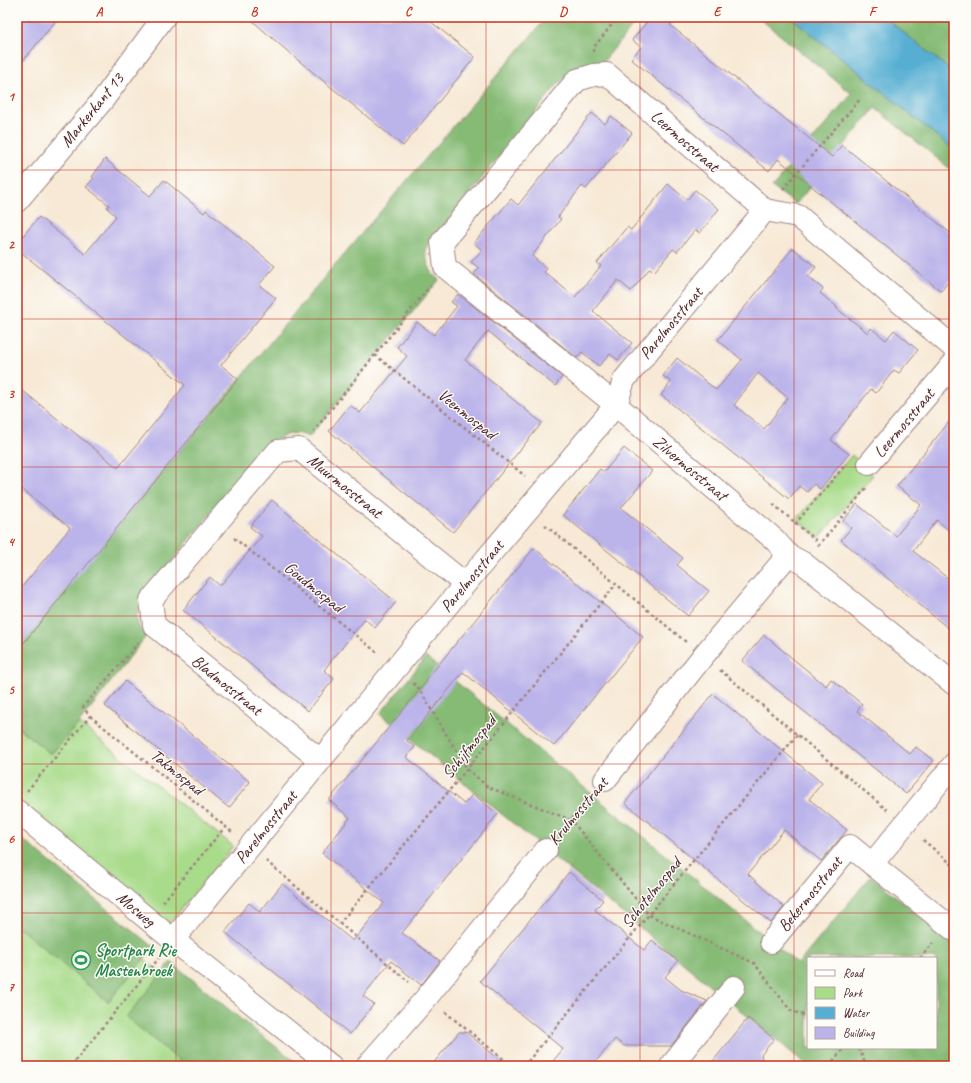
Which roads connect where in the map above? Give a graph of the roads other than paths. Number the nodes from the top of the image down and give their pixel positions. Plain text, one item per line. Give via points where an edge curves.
1 (164, 17) edge
2 (17, 201) edge
3 (765, 210) junction
4 (445, 267) joint
5 (954, 348) edge
6 (954, 363) edge
7 (616, 405) junction
8 (869, 464) road end
9 (789, 553) junction
10 (465, 584) junction
11 (154, 625) joint
12 (954, 684) edge
13 (320, 760) junction
14 (954, 764) edge
15 (605, 780) road end
16 (17, 811) edge
17 (546, 850) road end
18 (872, 864) junction
19 (954, 930) edge
20 (173, 940) junction
21 (771, 942) road end
22 (734, 988) road end
23 (331, 1066) edge
24 (367, 1066) edge
25 (671, 1066) edge

1 - 2 street, Markerkant 13 via 102,101
3 - 4 street, Leermosstraat via 608,74 594,75 578,80 442,242
3 - 5 street via 798,216
3 - 7 street, Parelmosstraat via 624,380
4 - 7 street, Zilvermosstraat
6 - 8 street, Leermosstraat
7 - 9 street, Zilvermosstraat
7 - 10 street, Parelmosstraat
9 - 12 street, Zilvermosstraat
9 - 15 street, Krulmosstraat
10 - 11 street, Muurmosstraat via 299,449 278,452 151,600
10 - 13 street, Parelmosstraat
11 - 13 street, Bladmosstraat
13 - 20 street, Parelmosstraat
14 - 18 street
16 - 20 street, Mosweg
17 - 24 street, Krulmosstraat via 427,997
18 - 19 street
18 - 21 street, Bekermosstraat via 850,846
20 - 23 street, Mosweg
22 - 25 street

